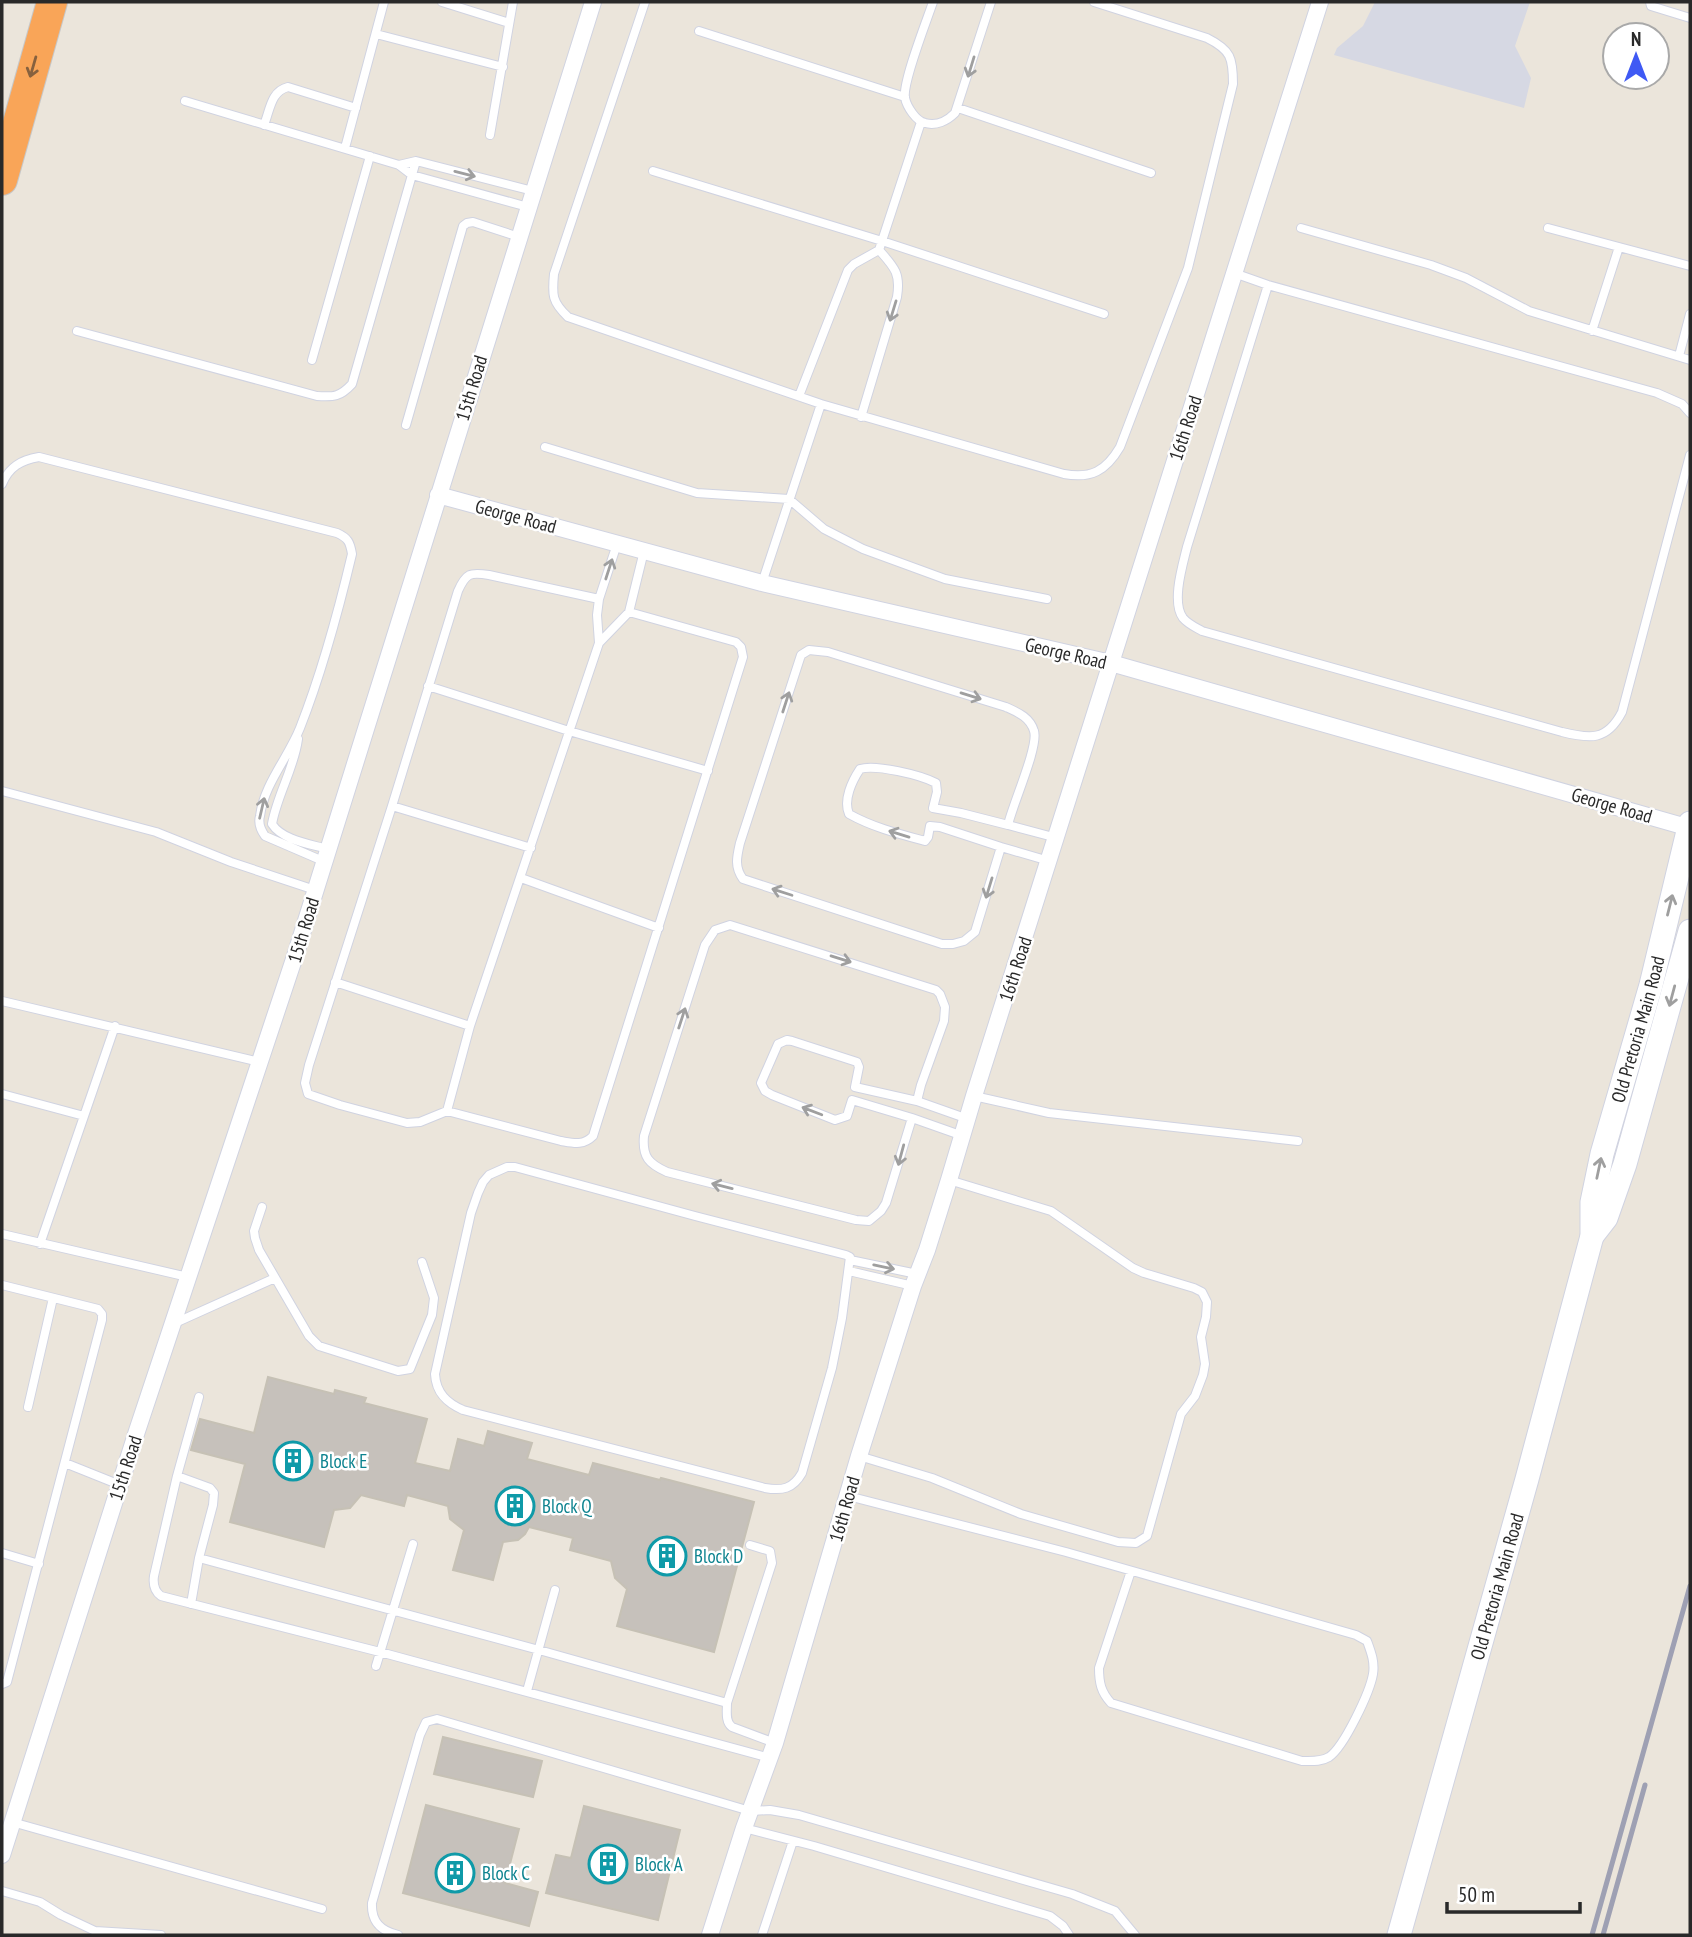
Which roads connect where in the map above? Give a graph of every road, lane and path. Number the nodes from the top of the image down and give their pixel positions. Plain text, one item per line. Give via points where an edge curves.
1 (52, 2) edge
2 (384, 2) edge
3 (442, 2) edge
4 (513, 2) edge
5 (593, 2) edge
6 (645, 2) edge
7 (933, 2) edge
8 (991, 2) edge
9 (1094, 2) edge
10 (1320, 2) edge
11 (1650, 2) edge
12 (1690, 18) edge
13 (509, 23) junction
14 (699, 31) dead end
15 (376, 34) junction
16 (503, 67) junction
17 (905, 97) junction
18 (185, 101) dead end
19 (356, 108) junction
20 (958, 108) junction
21 (921, 122) junction
22 (264, 125) junction
23 (490, 135) dead end
24 (345, 148) junction
25 (370, 156) junction
26 (416, 161) junction
27 (399, 164) junction
28 (653, 171) dead end
29 (1151, 173) dead end
30 (412, 175) junction
31 (2, 180) edge
32 (531, 199) junction
33 (1301, 228) dead end
34 (1548, 228) dead end
35 (519, 237) junction
36 (883, 241) junction
37 (1619, 247) junction
38 (879, 250) junction
39 (1690, 265) edge
40 (1234, 273) junction
41 (1268, 285) junction
42 (1104, 314) dead end
43 (1690, 314) edge
44 (77, 331) dead end
45 (1592, 331) junction
46 (1679, 356) junction
47 (312, 360) dead end
48 (1690, 360) edge
49 (799, 396) junction
50 (821, 404) junction
51 (1690, 412) edge
52 (861, 416) junction
53 (406, 425) dead end
54 (545, 447) dead end
55 (1690, 455) edge
56 (2, 484) edge
57 (438, 495) junction
58 (789, 499) junction
59 (617, 544) junction
60 (644, 551) junction
61 (762, 583) junction
62 (599, 599) junction
63 (1046, 600) dead end
64 (629, 612) junction
65 (599, 643) junction
66 (1111, 663) junction
67 (428, 686) junction
68 (299, 729) junction
69 (569, 731) junction
70 (708, 771) junction
71 (2, 791) edge
72 (393, 806) junction
73 (933, 808) junction
74 (1008, 825) junction
75 (930, 826) junction
76 (1690, 826) edge
77 (1057, 838) junction
78 (1001, 847) junction
79 (531, 848) junction
80 (325, 855) junction
81 (1049, 861) junction
82 (521, 878) junction
83 (315, 890) junction
84 (659, 928) junction
85 (1690, 930) edge
86 (335, 982) junction
87 (2, 1000) edge
88 (115, 1026) junction
89 (470, 1026) junction
90 (260, 1062) junction
91 (855, 1087) junction
92 (2, 1094) edge
93 (974, 1096) junction
94 (852, 1100) junction
95 (917, 1101) junction
96 (447, 1111) junction
97 (84, 1116) junction
98 (912, 1118) junction
99 (968, 1119) junction
100 (963, 1136) junction
101 (1298, 1141) dead end
102 (949, 1180) junction
103 (262, 1207) dead end
104 (2, 1234) edge
105 (1592, 1236) junction
106 (40, 1244) junction
107 (850, 1260) junction
108 (422, 1262) dead end
109 (849, 1271) junction
110 (188, 1277) junction
111 (275, 1278) junction
112 (915, 1280) junction
113 (2, 1285) edge
114 (53, 1298) junction
115 (172, 1324) junction
116 (199, 1397) dead end
117 (28, 1407) dead end
118 (859, 1456) junction
119 (65, 1463) junction
120 (177, 1476) junction
121 (120, 1485) junction
122 (848, 1496) junction
123 (413, 1544) dead end
124 (750, 1545) dead end
125 (2, 1553) edge
126 (199, 1558) junction
127 (39, 1564) junction
128 (1130, 1570) junction
129 (555, 1590) dead end
130 (191, 1604) junction
131 (393, 1611) junction
132 (539, 1650) junction
133 (380, 1652) junction
134 (376, 1665) dead end
135 (2, 1685) edge
136 (527, 1691) junction
137 (727, 1703) junction
138 (772, 1751) junction
139 (750, 1811) junction
140 (12, 1822) junction
141 (744, 1828) junction
142 (793, 1840) junction
143 (2, 1855) edge
144 (2, 1891) edge
145 (322, 1909) dead end
146 (161, 1935) edge
147 (398, 1935) edge
148 (710, 1935) edge
149 (762, 1935) edge
150 (1069, 1935) edge
151 (1135, 1935) edge
152 (1399, 1935) edge

1 -> 31 highway
2 - 15 lane
3 - 13 lane
4 - 13 lane
5 - 32 street, 15th Road
6 - 49 lane via 554,274 557,307 568,317
7 - 17 lane
8 -> 20 lane
9 - 52 lane via 1222,45 1233,70 1188,268 1113,460 1079,477
10 - 40 street, 16th Road
11 - 12 lane
13 - 16 lane
14 - 17 lane
15 - 16 lane
15 - 19 lane
16 - 23 lane
17 - 21 lane
18 - 22 lane
19 - 22 lane via 288,87 275,94
19 - 24 lane
20 - 21 lane via 944,121
20 - 29 lane
21 - 36 lane
22 - 24 lane
24 - 25 lane
25 - 27 lane
25 - 47 lane
26 - 27 lane
26 - 30 lane
26 -> 32 lane
27 - 30 lane
28 - 36 lane
30 - 32 lane
30 - 44 lane via 352,384 344,394 317,397
32 - 35 street, 15th Road
33 - 45 lane via 1431,265 1529,312
34 - 37 lane
35 - 53 lane via 473,222 463,226
35 - 57 street, 15th Road
36 - 38 lane
36 - 42 lane
37 - 39 lane
37 - 45 lane
38 - 49 lane via 848,271
38 -> 52 lane via 895,268 899,286
40 - 41 lane
40 - 66 street, 16th Road
41 - 51 lane via 1657,393
41 - 55 lane via 1180,578 1181,616 1202,631 1562,732 1588,737 1602,734 1615,725 1622,712
43 - 46 lane
45 - 46 lane
46 - 48 lane
49 - 50 lane
50 - 52 lane
50 - 58 lane
54 - 58 lane via 696,493
56 - 68 lane via 16,465 39,457 346,537 352,554
57 - 59 street, George Road
57 - 80 street, 15th Road
58 - 61 lane
58 - 63 lane via 824,529 863,549 945,579
59 - 60 street, George Road
62 -> 59 lane
60 - 61 street, George Road
60 - 64 lane
61 - 66 street, George Road
62 - 65 lane
62 - 67 lane via 470,574 458,591
64 - 65 lane
64 - 70 lane via 724,637 741,647 743,657
65 - 69 lane
66 - 76 street, George Road
66 - 77 street, 16th Road
67 - 69 lane
67 - 72 lane
68 - 80 lane via 272,824
80 -> 68 lane via 276,841 260,826 266,792
69 - 70 lane
69 - 79 lane
70 - 84 lane
71 - 83 lane via 156,832
72 - 79 lane
72 - 86 lane
73 - 74 lane
73 - 75 lane
75 -> 73 lane via 927,840 912,838 849,814 846,804 855,776 865,767 930,780 937,787
74 - 77 lane
78 -> 74 lane via 975,932 964,942 953,944 743,879 736,865 740,843 801,655 809,650 828,652 1025,716 1035,736
75 - 78 lane
105 -> 76 main road, Old Pretoria Main Road via 1592,1202 1602,1154 1651,985
77 - 81 street, 16th Road
78 - 81 lane
79 - 82 lane
80 - 83 street, 15th Road
81 - 93 street, 16th Road
82 - 84 lane
82 - 89 lane
83 - 90 street, 15th Road
84 - 96 lane via 593,1136 587,1142 561,1141
85 -> 105 main road, Old Pretoria Main Road via 1617,1189 1606,1218
86 - 89 lane
86 - 96 lane via 305,1083 309,1094 407,1123
87 - 88 lane
88 - 90 lane
88 - 97 lane
89 - 96 lane
90 - 110 street, 15th Road
91 - 94 lane
94 -> 91 lane via 847,1116 835,1120 772,1095 761,1083 778,1044 792,1041 857,1062
91 - 95 lane
92 - 97 lane
93 - 99 street, 16th Road
93 - 101 lane via 1049,1113
94 - 98 lane
98 -> 95 lane via 886,1203 869,1221 667,1172 651,1164 643,1147 705,945 722,926 923,984 940,994 944,1021
95 - 99 lane
97 - 106 lane
98 - 100 lane
99 - 100 street, 16th Road
100 - 102 street, 16th Road
102 - 112 street, 16th Road
102 - 118 lane via 1051,1211 1133,1268 1202,1292 1207,1302 1201,1336 1203,1375 1181,1414 1147,1536 1136,1543 1021,1514 932,1478
103 - 111 lane via 255,1238
104 - 106 lane
105 - 152 main road, Old Pretoria Main Road
106 - 110 lane
107 - 109 lane
107 - 109 lane via 846,1255 507,1167 483,1182 471,1213 435,1384 450,1404 463,1410 765,1488 787,1489 802,1473 821,1408
107 -> 112 lane
108 - 111 lane via 434,1298 432,1315 410,1369 398,1371 319,1346
109 - 112 lane
110 - 115 street, 15th Road
111 - 115 lane
112 - 118 street, 16th Road
113 - 114 lane
114 - 117 lane
114 - 119 lane via 98,1309 102,1314
115 - 121 street, 15th Road
116 - 120 lane
118 - 122 street, 16th Road
119 - 121 lane
119 - 127 lane
120 - 126 lane via 214,1493
120 - 130 lane via 153,1581 161,1596
121 - 140 street, 15th Road
122 - 128 lane
122 - 138 street, 16th Road
123 - 131 lane
124 - 137 lane via 770,1551 772,1563
125 - 127 lane
126 - 130 lane
126 - 131 lane
127 - 135 lane
128 - 128 lane via 1367,1641 1373,1674 1340,1746 1325,1759 1302,1761 1111,1703 1102,1693 1099,1668
129 - 132 lane
130 - 133 lane
131 - 132 lane
131 - 133 lane
132 - 136 lane
132 - 137 lane
133 - 134 lane
133 - 136 lane
136 - 138 lane
137 - 138 lane via 730,1726
138 - 139 street, 16th Road
139 - 141 street, 16th Road
139 - 147 lane via 432,1719 420,1735 373,1903 374,1921
139 - 151 lane via 799,1815 1072,1894 1115,1911
140 - 143 street, 15th Road
140 - 145 lane
141 - 142 lane
141 - 148 street, 16th Road
142 - 149 lane
142 - 150 lane via 1050,1916
144 - 146 lane via 40,1902 95,1931

